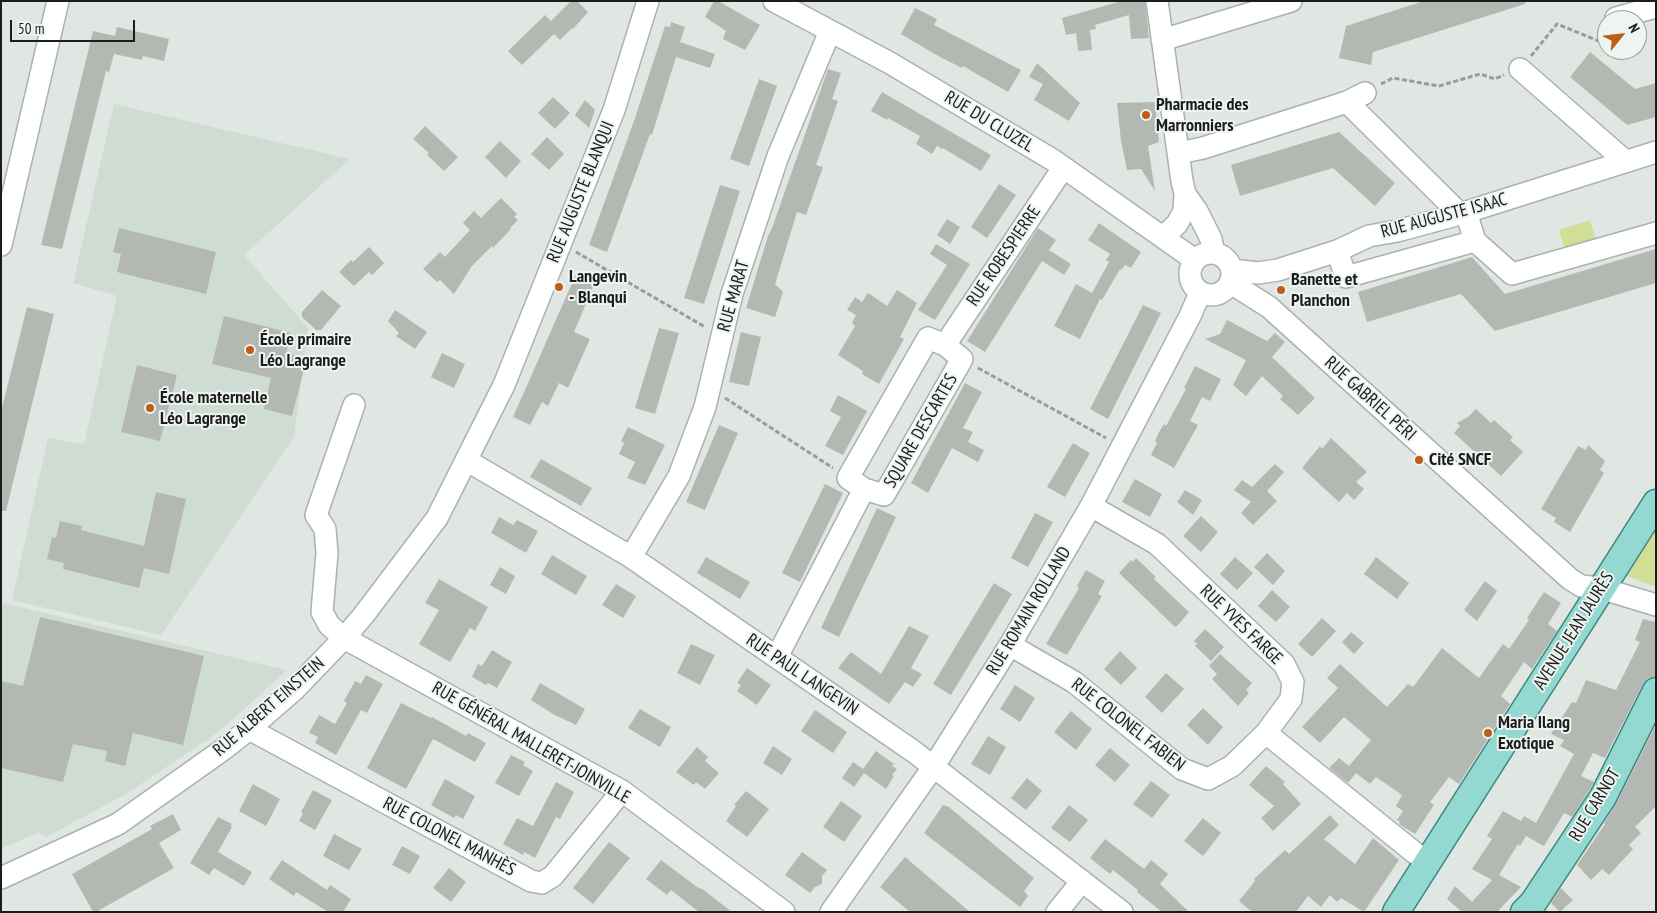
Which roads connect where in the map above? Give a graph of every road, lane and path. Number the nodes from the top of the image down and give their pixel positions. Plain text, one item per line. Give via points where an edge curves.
1 (58, 1) edge
2 (648, 1) edge
3 (774, 1) edge
4 (1157, 1) edge
5 (1290, 1) edge
6 (830, 31) junction
7 (1162, 40) junction
8 (1597, 40) edge
9 (1520, 69) junction
10 (1356, 97) junction
11 (1656, 152) edge
12 (1179, 153) junction
13 (1625, 161) junction
14 (1063, 168) junction
15 (1185, 194) junction
16 (1463, 213) junction
17 (1656, 233) edge
18 (1163, 237) junction
19 (1475, 241) junction
20 (561, 243) junction
21 (1, 245) edge
22 (1337, 251) junction
23 (1205, 256) junction
24 (1270, 271) junction
25 (1232, 277) junction
26 (1200, 293) junction
27 (1263, 303) junction
28 (722, 337) junction
29 (945, 345) junction
30 (962, 359) junction
31 (709, 388) junction
32 (354, 405) dead end
33 (1122, 447) junction
34 (466, 460) junction
35 (856, 484) junction
36 (1656, 503) edge
37 (1091, 506) junction
38 (631, 557) junction
39 (1600, 588) junction
40 (1656, 605) edge
41 (344, 638) junction
42 (1010, 645) junction
43 (777, 657) junction
44 (1656, 691) edge
45 (249, 730) junction
46 (1266, 733) junction
47 (934, 766) junction
48 (622, 791) junction
49 (1427, 861) junction
50 (1, 878) edge
51 (1082, 882) junction
52 (784, 912) edge
53 (831, 912) edge
54 (1057, 912) edge
55 (1122, 912) edge
56 (1396, 912) edge
57 (1524, 912) edge

1 - 21 street
2 - 20 street, RUE AUGUSTE BLANQUI via 614,110
3 - 6 street, RUE DU CLUZEL
4 - 7 street
5 - 7 street
6 - 14 street, RUE DU CLUZEL via 890,63
6 - 28 street, RUE MARAT via 778,156 732,294
7 - 12 street
8 - 9 path via 1558,24
9 - 10 path via 1495,79 1480,74 1439,86 1393,78
9 - 13 street
10 - 12 street
10 - 16 street
11 - 13 street, RUE AUGUSTE ISAAC
12 - 15 street
13 - 16 street, RUE AUGUSTE ISAAC
14 - 18 street, RUE DU CLUZEL
14 - 29 street, RUE ROBESPIERRE
15 - 18 street via 1184,212
15 - 23 street via 1211,239
16 - 19 street
16 - 22 street, RUE AUGUSTE ISAAC via 1369,236
17 - 19 street via 1512,274
18 - 23 street, RUE DU CLUZEL
19 - 22 street via 1346,277
20 - 28 path
20 - 34 street, RUE AUGUSTE BLANQUI via 504,386
22 - 24 street, RUE AUGUSTE ISAAC
23 - 25 street via 1225,257
23 - 26 street via 1189,271 1191,284
24 - 25 street, RUE AUGUSTE ISAAC
24 - 27 street via 1258,292
25 - 26 street via 1224,292 1212,296
25 - 27 street, RUE GABRIEL PÉRI
26 - 33 street, RUE ROMAIN ROLLAND
27 - 39 street, RUE GABRIEL PÉRI via 1570,579 1581,586
28 - 31 street, RUE MARAT
29 - 30 street, SQUARE DESCARTES
29 - 35 street, SQUARE DESCARTES via 928,338
30 - 33 path
30 - 35 street, SQUARE DESCARTES via 884,495
31 - 35 path
31 - 38 street, RUE MARAT via 679,476
32 - 41 street, RUE GÉNÉRAL MALLERET-JOINVILLE via 316,515 325,529 327,553 322,612 329,625
33 - 37 street, RUE ROMAIN ROLLAND
34 - 38 street, RUE PAUL LANGEVIN
34 - 41 street, RUE ALBERT EINSTEIN via 437,518
35 - 43 street
36 - 39 main road, AVENUE JEAN JAURÈS
37 - 42 street, RUE ROMAIN ROLLAND
37 - 46 street, RUE YVES FARGE via 1157,544 1284,664 1294,682 1291,699
38 - 43 street, RUE PAUL LANGEVIN
39 - 40 street, RUE GABRIEL PÉRI
39 - 49 main road, AVENUE JEAN JAURÈS
41 - 45 street, RUE ALBERT EINSTEIN via 295,689
41 - 48 street, RUE GÉNÉRAL MALLERET-JOINVILLE
42 - 46 street, RUE COLONEL FABIEN via 1074,682 1182,769 1208,779 1232,766
42 - 47 street, RUE ROMAIN ROLLAND
43 - 47 street, RUE PAUL LANGEVIN
44 - 57 main road, RUE CARNOT via 1603,797
45 - 48 street, RUE COLONEL MANHÈS via 531,881 542,883 553,876
45 - 50 street, RUE ALBERT EINSTEIN via 118,824
46 - 49 street
47 - 51 street, RUE PAUL LANGEVIN
47 - 53 street, RUE ROMAIN ROLLAND
48 - 52 street, RUE GÉNÉRAL MALLERET-JOINVILLE
49 - 56 main road, AVENUE JEAN JAURÈS
51 - 54 street
51 - 55 street, RUE PAUL LANGEVIN

